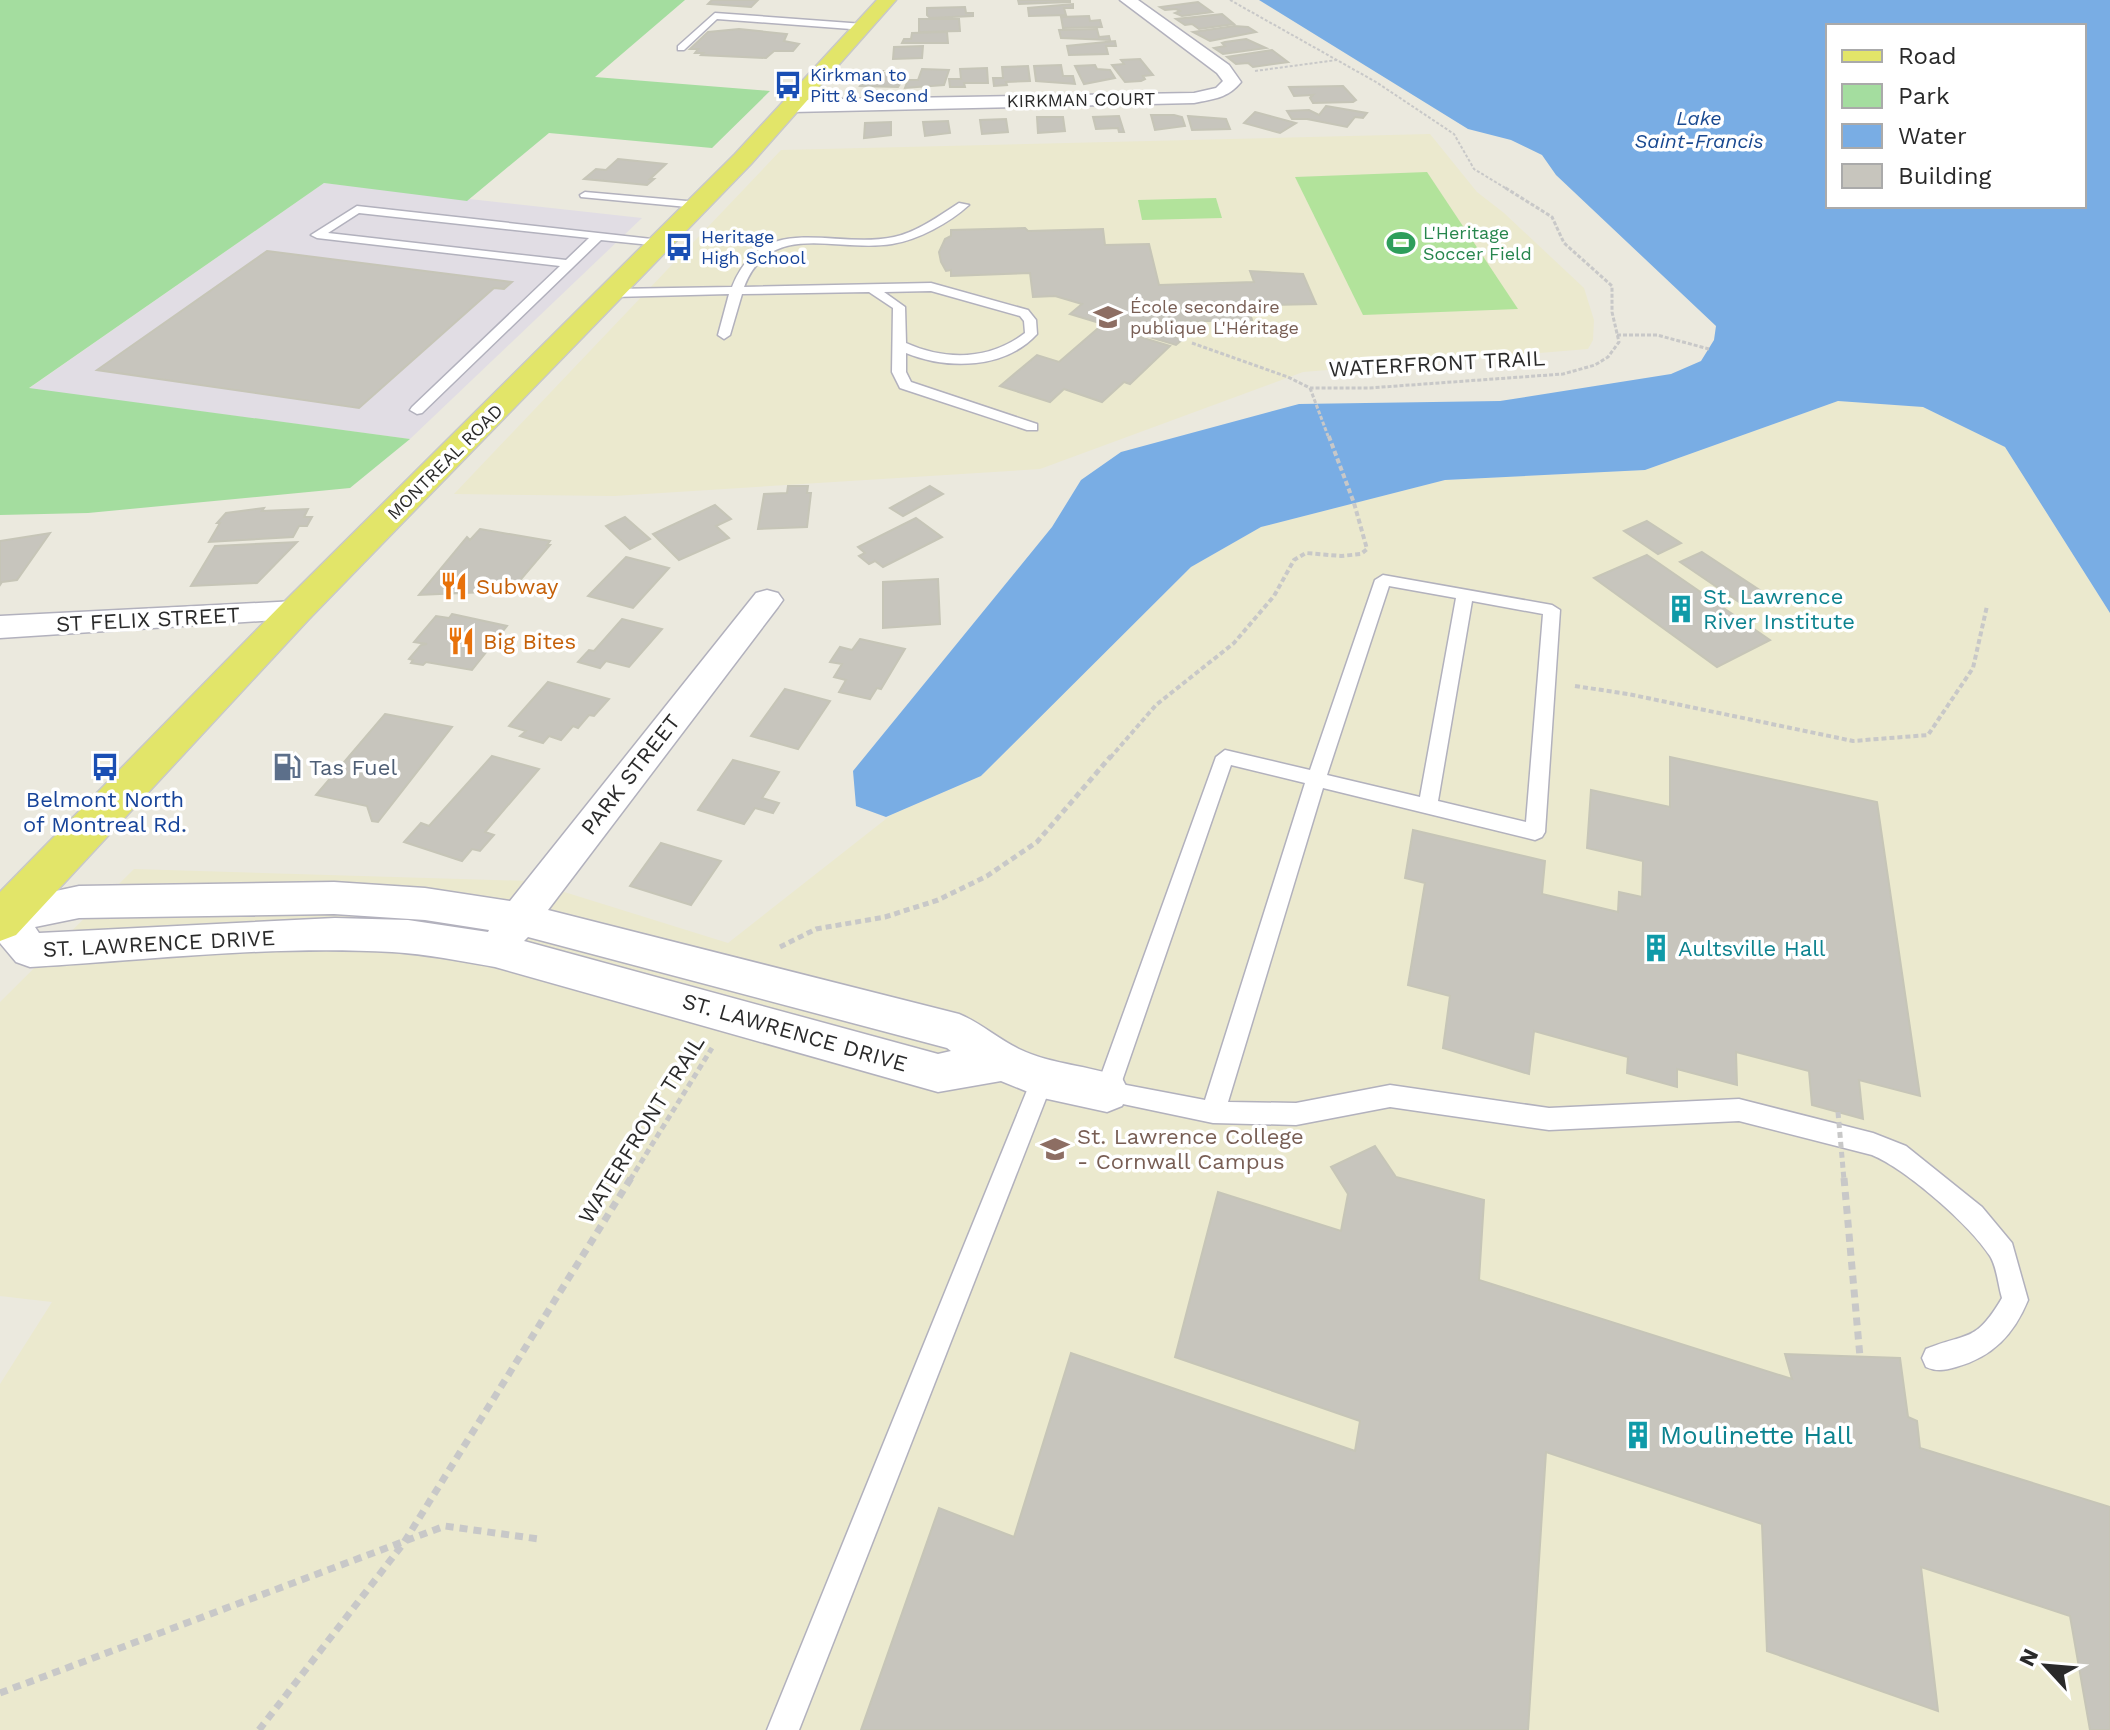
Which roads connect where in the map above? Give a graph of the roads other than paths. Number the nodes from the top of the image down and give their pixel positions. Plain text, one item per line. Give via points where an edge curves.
1 (887, 0) edge
2 (1128, 0) edge
3 (864, 27) junction
4 (681, 48) dead end
5 (792, 106) junction
6 (585, 195) dead end
7 (698, 205) junction
8 (963, 205) dead end
9 (598, 236) junction
10 (661, 243) junction
11 (569, 264) junction
12 (874, 290) junction
13 (738, 292) junction
14 (613, 293) junction
15 (724, 335) dead end
16 (900, 345) junction
17 (417, 410) dead end
18 (1032, 427) dead end
19 (1465, 594) junction
20 (767, 600) dead end
21 (296, 611) junction
22 (0, 627) edge
23 (1316, 779) junction
24 (1428, 806) junction
25 (1, 920) edge
26 (506, 934) junction
27 (1043, 1078) junction
28 (1107, 1092) junction
29 (1213, 1112) junction
30 (1935, 1358) dead end
31 (783, 1730) edge

1 - 3 main road, MONTREAL ROAD
2 - 5 street, KIRKMAN COURT via 1232,82 1222,92 1194,98
3 - 4 lane via 715,16
3 - 5 main road, MONTREAL ROAD
5 - 7 main road, MONTREAL ROAD
6 - 7 lane
7 - 10 main road, MONTREAL ROAD
8 - 13 lane via 892,241 774,245 752,258
9 - 10 lane
9 - 11 lane
9 - 11 lane via 357,209 317,235
10 - 14 main road, MONTREAL ROAD
11 - 17 lane
12 - 13 lane
12 - 16 lane via 899,307
12 - 16 lane via 952,291 1011,308 1030,320 1031,334 1005,353 939,358
13 - 14 lane
13 - 15 lane
14 - 21 main road, MONTREAL ROAD
16 - 18 lane via 899,372 905,385
19 - 23 lane via 1383,580
19 - 24 lane
19 - 24 lane via 1552,610 1535,832
20 - 26 street, PARK STREET
21 - 22 street, ST FELIX STREET
21 - 25 main road, MONTREAL ROAD
23 - 24 lane
23 - 28 lane via 1225,757
23 - 29 lane
25 - 26 street, ST. LAWRENCE DRIVE via 30,950 300,935
26 - 27 street, ST. LAWRENCE DRIVE via 744,997 938,1073 1002,1062
27 - 28 street, ST. LAWRENCE DRIVE
27 - 31 lane
28 - 29 lane
29 - 30 lane via 1296,1114 1390,1096 1549,1119 1739,1110 1873,1144 1898,1154 1952,1198 2003,1252 2015,1300 1998,1333 1965,1353

